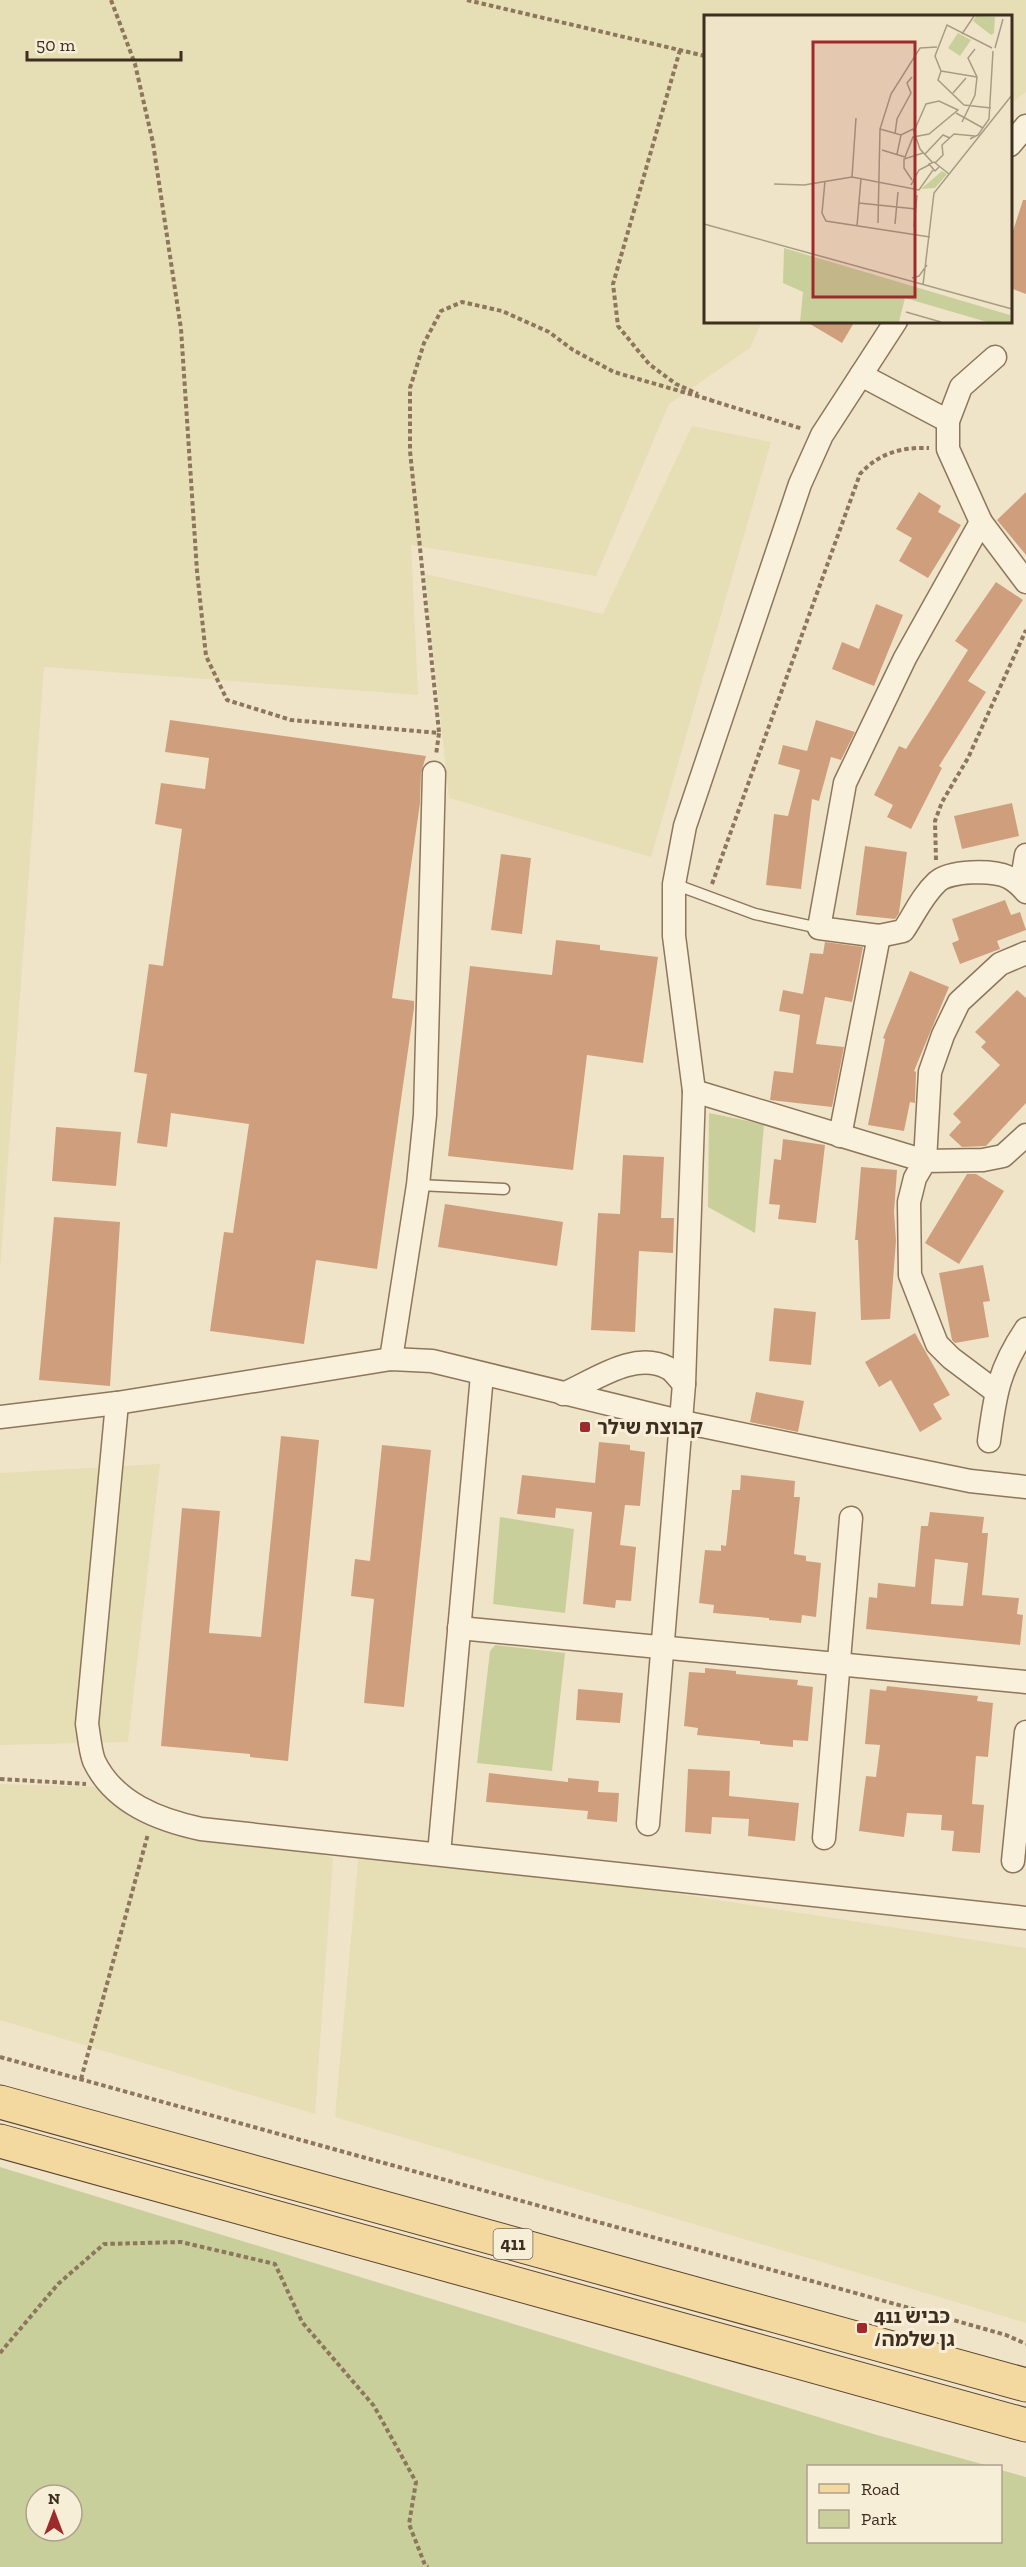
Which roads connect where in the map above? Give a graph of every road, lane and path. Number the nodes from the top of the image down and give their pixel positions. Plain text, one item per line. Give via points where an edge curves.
1 (111, 0) edge
2 (467, 0) edge
3 (680, 50) junction
4 (704, 56) edge
5 (1026, 126) edge
6 (1011, 144) edge
7 (895, 322) edge
8 (995, 357) dead end
9 (861, 375) junction
10 (711, 400) junction
11 (948, 421) junction
12 (822, 435) junction
13 (948, 449) junction
14 (981, 522) junction
15 (1026, 582) edge
16 (1026, 630) edge
17 (439, 733) junction
18 (434, 773) joint
19 (1026, 855) edge
20 (939, 880) junction
21 (674, 884) junction
22 (1023, 888) edge
23 (707, 897) junction
24 (819, 928) junction
25 (879, 936) junction
26 (1026, 953) edge
27 (694, 1091) junction
28 (1026, 1135) edge
29 (840, 1136) junction
30 (924, 1161) junction
31 (418, 1185) junction
32 (504, 1189) dead end
33 (1026, 1329) edge
34 (391, 1359) junction
35 (482, 1375) junction
36 (684, 1384) junction
37 (995, 1391) junction
38 (563, 1394) junction
39 (117, 1403) junction
40 (0, 1417) edge
41 (683, 1422) junction
42 (989, 1441) dead end
43 (1026, 1487) edge
44 (851, 1518) dead end
45 (459, 1628) junction
46 (663, 1647) junction
47 (838, 1664) junction
48 (1026, 1682) edge
49 (1026, 1732) edge
50 (106, 1778) junction
51 (0, 1779) edge
52 (153, 1815) junction
53 (648, 1824) dead end
54 (824, 1838) dead end
55 (439, 1854) junction
56 (1014, 1861) dead end
57 (1026, 1918) edge
58 (0, 2056) edge
59 (81, 2079) junction
60 (0, 2102) edge
61 (0, 2141) edge
62 (1026, 2344) edge
63 (0, 2354) edge
64 (993, 2376) junction
65 (1026, 2376) edge
66 (1026, 2385) edge
67 (1026, 2425) edge
68 (428, 2567) edge

1 - 17 path via 135,64 150,132 181,329 206,656 226,700 291,720
2 - 3 path
3 - 4 path
3 - 10 path via 613,284 618,326 649,364 676,384
5 - 6 street
7 - 9 street
8 - 11 street via 961,387
9 - 11 street
9 - 12 street
10 - 12 path
10 - 17 path via 614,372 573,351 549,332 502,311 462,302 441,311 424,343 410,388 410,451
11 - 13 street
12 - 21 street via 780,536 685,825
13 - 14 street
13 - 23 path via 907,447 871,461 860,474
14 - 15 street
14 - 24 street via 905,658 845,783
16 - 20 path via 935,821
17 - 18 path
18 - 31 street via 425,1115
19 - 22 street
20 - 22 street via 987,872 1008,877
20 - 25 street via 924,896 903,932
21 - 23 lane
21 - 27 street via 674,936
23 - 24 lane via 755,914
24 - 25 street
25 - 29 street
26 - 30 street via 1000,964 959,1002 930,1072
27 - 29 street
27 - 36 street
28 - 30 street via 1003,1156
29 - 30 street
30 - 37 street via 909,1202 910,1275 937,1344
31 - 32 lane
31 - 34 street
33 - 37 street via 1005,1364
34 - 35 street via 432,1361
34 - 39 street
35 - 38 street
35 - 45 street
36 - 38 street via 670,1368 653,1362 621,1366
36 - 41 street
37 - 42 street
38 - 41 street
39 - 40 street
39 - 50 street via 87,1724 94,1760
41 - 43 street via 970,1481
41 - 46 street
44 - 47 street
45 - 46 street
45 - 55 street
46 - 47 street
46 - 53 street
47 - 48 street
47 - 54 street
49 - 56 street
50 - 51 path via 81,1786
50 - 52 street via 131,1804
52 - 55 street via 201,1829
52 - 59 path
55 - 57 street
58 - 59 path
59 - 62 path via 953,2320
60 - 64 main road, 411
61 - 67 main road, 411
63 - 68 path via 58,2284 104,2244 181,2242 275,2264 302,2322 374,2406 416,2482 409,2524
64 - 65 main road
64 - 66 main road, 411

